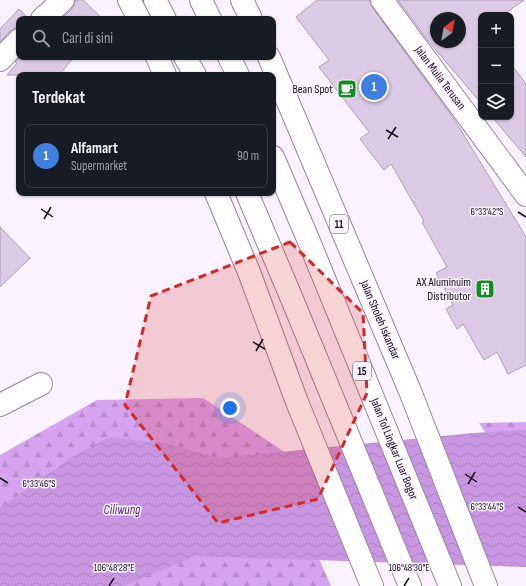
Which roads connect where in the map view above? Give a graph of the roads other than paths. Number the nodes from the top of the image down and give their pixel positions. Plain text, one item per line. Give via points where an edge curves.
1 (63, 0) edge
2 (128, 0) edge
3 (155, 0) edge
4 (201, 0) edge
5 (242, 0) edge
6 (382, 0) edge
7 (45, 16) edge
8 (137, 16) edge
9 (163, 16) edge
10 (209, 16) edge
11 (250, 16) edge
12 (16, 43) edge
13 (0, 60) edge
14 (158, 60) edge
15 (187, 60) edge
16 (230, 60) edge
17 (269, 60) edge
18 (164, 72) edge
19 (193, 72) edge
20 (236, 72) edge
21 (274, 72) edge
22 (276, 76) edge
23 (276, 164) edge
24 (526, 195) edge
25 (217, 196) edge
26 (248, 196) edge
27 (41, 384) dead end
28 (0, 405) edge
29 (372, 585) edge
30 (410, 586) edge
31 (450, 586) edge
32 (486, 586) edge

1 - 7 main road
2 - 8 main road
3 - 9 main road
4 - 10 main road
5 - 11 main road
6 - 24 main road, Jalan Mulia Terusan
12 - 13 main road
14 - 18 main road
15 - 19 main road
16 - 20 main road
17 - 21 main road, Jalan Sholeh Iskandar / 11
22 - 32 main road, Jalan Sholeh Iskandar / 11 via 410,391
23 - 31 main road, Jalan Tol Lingkar Luar Bogor / 15
25 - 29 main road via 250,272 297,402
26 - 30 main road
27 - 28 main road

